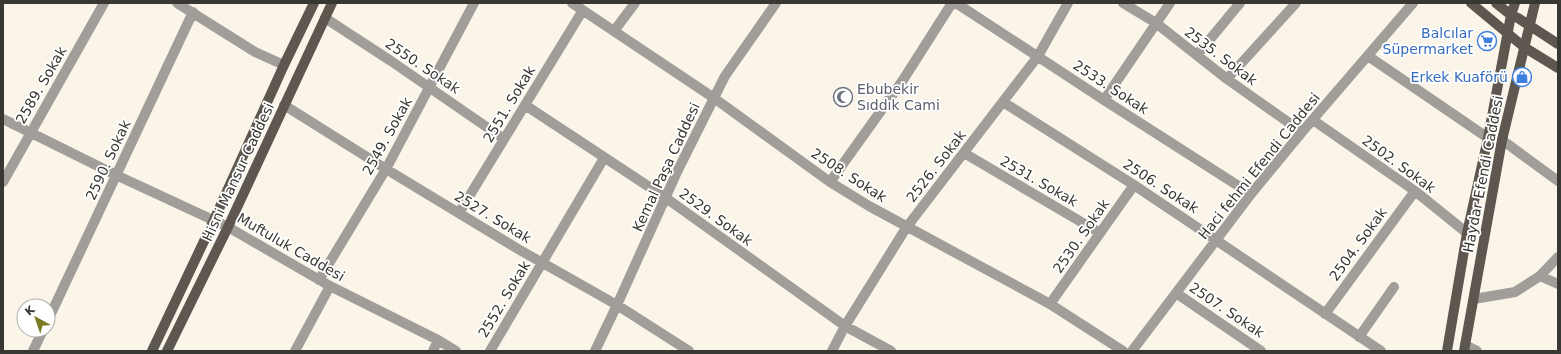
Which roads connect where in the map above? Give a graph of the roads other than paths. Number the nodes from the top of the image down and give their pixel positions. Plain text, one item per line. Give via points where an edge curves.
1 (104, 3) edge
2 (177, 3) edge
3 (314, 3) edge
4 (332, 3) edge
5 (474, 3) edge
6 (572, 3) edge
7 (635, 3) edge
8 (776, 3) edge
9 (952, 3) edge
10 (956, 3) edge
11 (1068, 3) edge
12 (1123, 3) edge
13 (1170, 3) edge
14 (1240, 3) edge
15 (1296, 3) edge
16 (1413, 3) edge
17 (1471, 3) edge
18 (1496, 3) edge
19 (1515, 3) edge
20 (1536, 3) edge
21 (189, 8) edge
22 (583, 10) junction
23 (1511, 15) junction
24 (325, 18) junction
25 (1156, 23) junction
26 (1529, 25) junction
27 (614, 31) junction
28 (1507, 34) junction
29 (1558, 44) edge
30 (1524, 47) junction
31 (1197, 55) junction
32 (1038, 56) junction
33 (1368, 56) junction
34 (284, 65) junction
35 (1558, 68) edge
36 (1227, 79) junction
37 (430, 88) junction
38 (714, 98) junction
39 (1104, 100) junction
40 (1002, 102) junction
41 (284, 105) junction
42 (525, 105) junction
43 (3, 119) edge
44 (1313, 120) junction
45 (1302, 132) junction
46 (30, 133) junction
47 (1488, 138) junction
48 (504, 139) junction
49 (1502, 140) junction
50 (964, 153) junction
51 (604, 158) junction
52 (386, 169) junction
53 (116, 176) junction
54 (1558, 181) edge
55 (3, 182) edge
56 (830, 182) junction
57 (1134, 185) junction
58 (1414, 191) junction
59 (1251, 194) junction
60 (666, 198) junction
61 (459, 213) junction
62 (214, 220) junction
63 (228, 227) junction
64 (906, 228) junction
65 (1100, 233) junction
66 (1467, 233) junction
67 (1217, 240) junction
68 (1558, 257) edge
69 (542, 263) junction
70 (1540, 276) junction
71 (319, 280) junction
72 (1558, 284) edge
73 (330, 286) junction
74 (1394, 287) dead end
75 (1176, 293) junction
76 (1474, 298) junction
77 (56, 303) edge
78 (1050, 304) junction
79 (617, 306) junction
80 (1325, 314) junction
81 (845, 326) junction
82 (1359, 337) junction
83 (39, 338) edge
84 (438, 340) junction
85 (1464, 348) edge
86 (33, 351) edge
87 (152, 351) edge
88 (167, 351) edge
89 (295, 351) edge
90 (432, 351) edge
91 (456, 351) edge
92 (490, 351) edge
93 (595, 351) edge
94 (689, 351) edge
95 (832, 351) edge
96 (891, 351) edge
97 (1123, 351) edge
98 (1132, 351) edge
99 (1261, 351) edge
100 (1381, 351) edge
101 (1447, 351) edge
102 (1478, 351) edge

1 - 46 street, 2589. Sokak
2 - 21 street
3 - 34 main road
4 - 24 main road, Hisni Mansur Caddesi
5 - 37 street, 2549. Sokak
6 - 22 street, 2508. Sokak
7 - 27 street
8 - 38 street, Kemal Paşa Caddesi via 725,76
9 - 56 street via 903,80
10 - 32 street, 2533. Sokak
11 - 32 street, 2526. Sokak
12 - 25 street, 2535. Sokak
13 - 25 street
14 - 31 street
15 - 36 street
16 - 33 street, Haci fehmi Efendi Caddesi
17 - 28 main road
18 - 23 main road
19 - 23 main road, Haydar Efendi Caddesi
20 - 26 main road, Haydar Efendi Caddesi
21 - 34 street via 255,52
21 - 53 street, 2590. Sokak
22 - 27 street, 2508. Sokak
22 - 42 street, 2551. Sokak
23 - 26 main road
23 - 28 main road, Haydar Efendi Caddesi
24 - 37 street, 2550. Sokak
24 - 41 main road, Hisni Mansur Caddesi
25 - 31 street, 2535. Sokak
25 - 39 street
26 - 29 main road
26 - 30 main road, Haydar Efendi Caddesi
27 - 38 street, 2508. Sokak
28 - 30 main road
28 - 47 main road, Haydar Efendi Caddesi
30 - 35 main road
30 - 49 main road, Haydar Efendi Caddesi
31 - 36 street, 2535. Sokak
32 - 39 street, 2533. Sokak
32 - 40 street, 2526. Sokak
33 - 44 street, Haci fehmi Efendi Caddesi
33 - 47 street
34 - 62 main road
36 - 45 street, 2535. Sokak
37 - 48 street, 2550. Sokak
37 - 52 street, 2549. Sokak
38 - 56 street, 2508. Sokak
38 - 60 street, Kemal Paşa Caddesi
39 - 59 street, 2533. Sokak
40 - 50 street, 2526. Sokak
40 - 57 street, 2506. Sokak
41 - 52 street, 2527. Sokak
41 - 63 main road, Hisni Mansur Caddesi
42 - 48 street, 2551. Sokak
42 - 51 street, 2529. Sokak
43 - 46 street, Muftuluk Caddesi
44 - 45 street, Haci fehmi Efendi Caddesi
44 - 58 street, 2502. Sokak
45 - 59 street, Haci fehmi Efendi Caddesi
46 - 53 street, Muftuluk Caddesi
46 - 55 street, 2589. Sokak
47 - 66 main road, Haydar Efendi Caddesi
48 - 61 street, 2551. Sokak
49 - 54 street
49 - 76 main road, Haydar Efendi Caddesi
50 - 64 street, 2526. Sokak
50 - 65 street, 2531. Sokak
51 - 60 street, 2529. Sokak
51 - 69 street, 2552. Sokak
52 - 61 street, 2527. Sokak
52 - 71 street, 2549. Sokak
53 - 62 street, Muftuluk Caddesi
53 - 77 street, 2590. Sokak
56 - 64 street, 2508. Sokak
57 - 65 street, 2530. Sokak
57 - 67 street, 2506. Sokak
58 - 66 street, 2502. Sokak
58 - 80 street, 2504. Sokak
59 - 67 street, Haci fehmi Efendi Caddesi
60 - 79 street, Kemal Paşa Caddesi
60 - 81 street, 2529. Sokak
61 - 69 street, 2527. Sokak
62 - 63 street, Muftuluk Caddesi
62 - 87 main road
63 - 71 street, Muftuluk Caddesi
63 - 88 main road, Hisni Mansur Caddesi
64 - 78 street, 2508. Sokak
64 - 81 street, 2526. Sokak
65 - 78 street, 2530. Sokak
66 - 101 main road, Haydar Efendi Caddesi
67 - 75 street, Haci fehmi Efendi Caddesi
67 - 80 street, 2506. Sokak
68 - 70 street
69 - 79 street, 2527. Sokak
69 - 92 street, 2552. Sokak
70 - 72 street
70 - 76 street via 1515,292
71 - 73 street, Muftuluk Caddesi
73 - 84 street, Muftuluk Caddesi
73 - 89 street
74 - 82 street
75 - 98 street, Haci fehmi Efendi Caddesi
75 - 99 street, 2507. Sokak
76 - 85 main road, Haydar Efendi Caddesi
78 - 97 street, 2508. Sokak
79 - 93 street, Kemal Paşa Caddesi
79 - 94 street, 2527. Sokak
80 - 82 street, 2506. Sokak
81 - 95 street, 2526. Sokak
81 - 96 street, 2529. Sokak
82 - 100 street, 2506. Sokak
83 - 86 street
84 - 90 street
84 - 91 street, Muftuluk Caddesi
85 - 102 street

